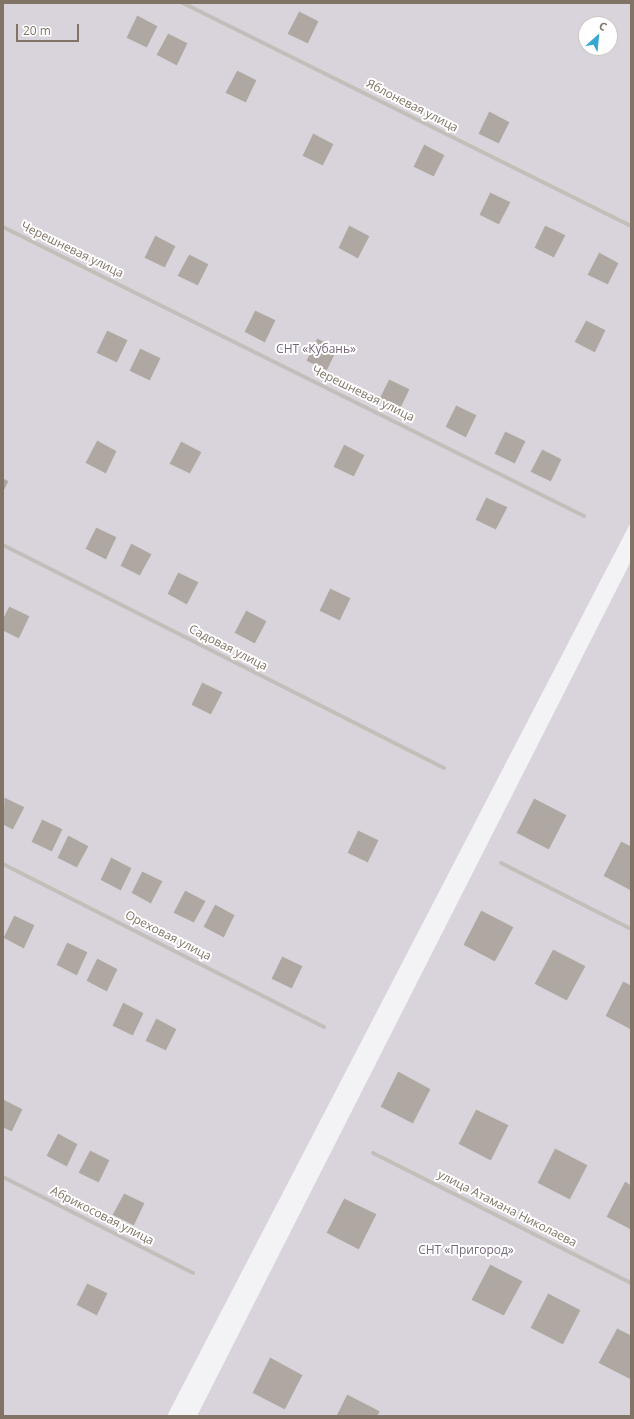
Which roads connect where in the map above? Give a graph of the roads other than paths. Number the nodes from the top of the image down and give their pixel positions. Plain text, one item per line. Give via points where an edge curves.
1 (184, 3) edge
2 (631, 226) edge
3 (3, 227) edge
4 (584, 516) dead end
5 (3, 545) edge
6 (444, 768) dead end
7 (501, 863) dead end
8 (3, 864) edge
9 (631, 929) edge
10 (324, 1026) dead end
11 (373, 1153) dead end
12 (3, 1177) edge
13 (193, 1273) dead end
14 (631, 1283) edge

1 - 2 street, Яблоневая улица
3 - 4 street, Черешневая улица
5 - 6 street, Садовая улица
7 - 9 street
8 - 10 street, Ореховая улица
11 - 14 street, улица Атамана Николаева
12 - 13 street, Абрикосовая улица

